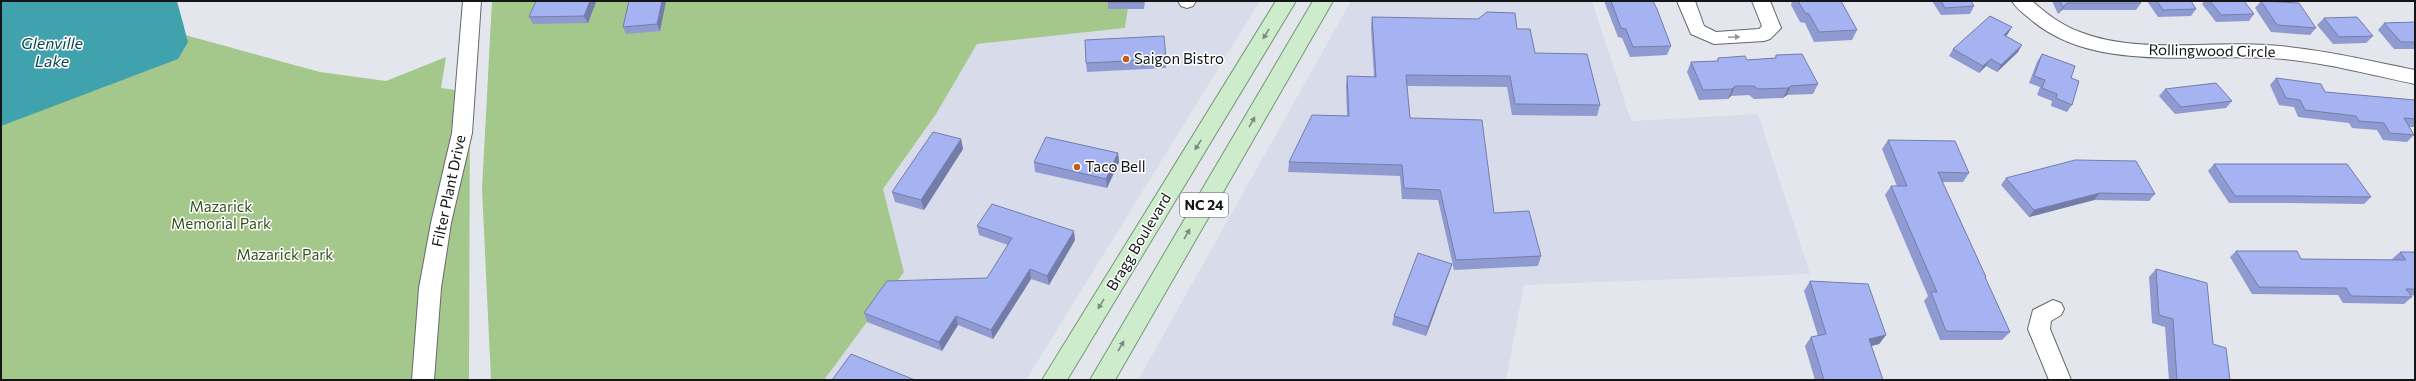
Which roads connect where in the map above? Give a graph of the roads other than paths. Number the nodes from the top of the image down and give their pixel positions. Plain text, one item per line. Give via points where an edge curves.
1 (472, 1) edge
2 (1286, 1) edge
3 (1323, 1) edge
4 (1686, 1) edge
5 (1761, 1) edge
6 (2021, 1) edge
7 (2415, 76) edge
8 (2053, 309) dead end
9 (423, 380) edge
10 (1054, 380) edge
11 (1102, 380) edge
12 (2060, 380) edge

1 - 9 street, Filter Plant Drive via 462,133 430,288
2 -> 10 main road, Bragg Boulevard / NC 24
11 -> 3 main road, NC 24
4 -> 5 street via 1697,30 1714,38 1764,35 1772,28
6 - 7 street, Rollingwood Circle via 2039,18 2051,25 2077,38 2105,46 2133,50 2265,51 2307,55
8 - 12 street via 2041,316 2039,329

